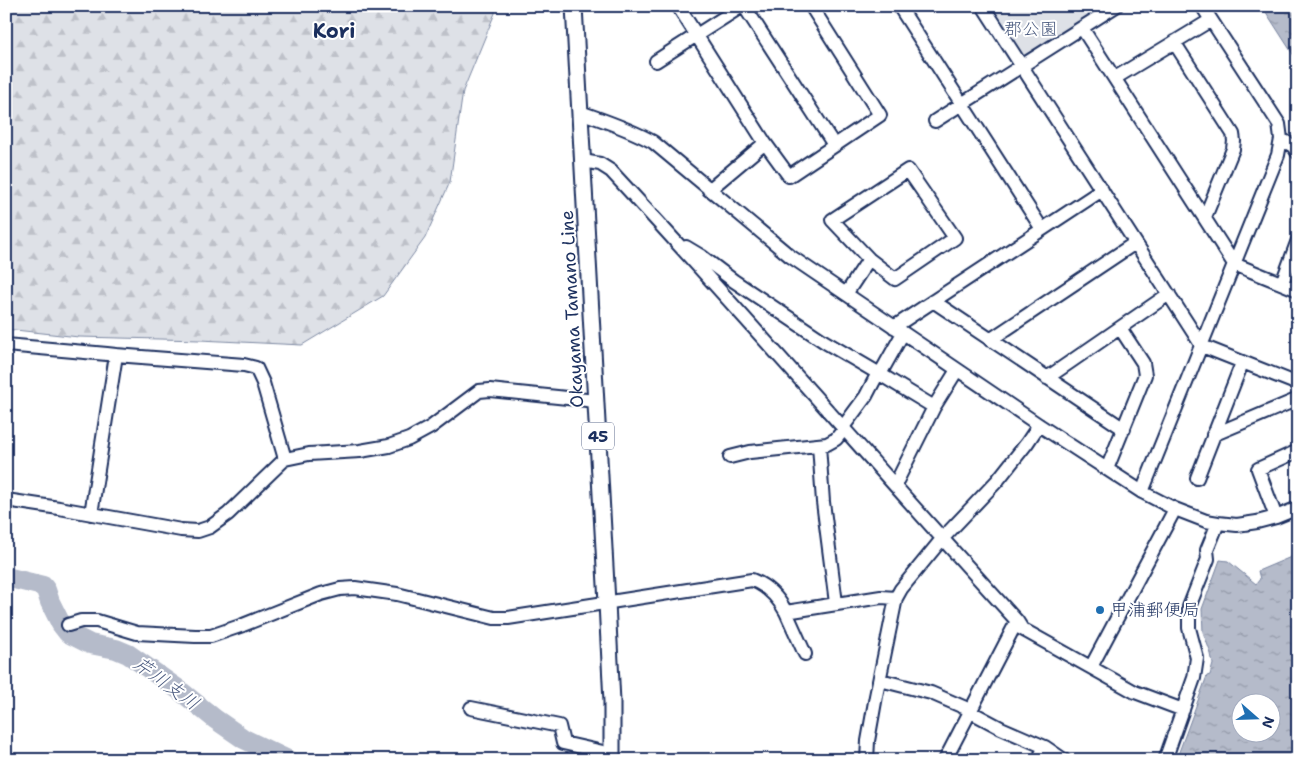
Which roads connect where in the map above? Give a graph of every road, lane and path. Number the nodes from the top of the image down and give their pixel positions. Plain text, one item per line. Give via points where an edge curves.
1 (574, 6) edge
2 (678, 6) edge
3 (743, 6) edge
4 (811, 6) edge
5 (899, 6) edge
6 (983, 6) edge
7 (1116, 6) edge
8 (1202, 6) edge
9 (1211, 20) junction
10 (1082, 28) junction
11 (697, 35) junction
12 (1174, 42) junction
13 (656, 61) dead end
14 (1022, 66) junction
15 (1115, 78) junction
16 (962, 104) junction
17 (580, 112) junction
18 (935, 121) dead end
19 (1281, 139) junction
20 (765, 143) junction
21 (834, 145) junction
22 (1298, 153) edge
23 (583, 161) junction
24 (709, 190) junction
25 (1102, 190) junction
26 (1204, 217) junction
27 (1042, 229) junction
28 (1298, 240) edge
29 (677, 242) junction
30 (1135, 243) junction
31 (869, 259) junction
32 (1234, 264) junction
33 (1282, 284) junction
34 (1298, 290) edge
35 (846, 294) junction
36 (1169, 294) junction
37 (933, 302) junction
38 (1120, 328) junction
39 (899, 330) junction
40 (990, 340) junction
41 (6, 345) edge
42 (1202, 346) junction
43 (116, 356) junction
44 (1242, 362) junction
45 (957, 370) junction
46 (879, 374) junction
47 (1047, 378) junction
48 (1298, 384) edge
49 (1298, 399) edge
50 (596, 401) junction
51 (934, 407) junction
52 (1039, 425) junction
53 (844, 428) junction
54 (1124, 429) junction
55 (1213, 435) junction
56 (819, 445) junction
57 (1298, 451) edge
58 (730, 457) dead end
59 (284, 460) junction
60 (1107, 469) junction
61 (1197, 478) dead end
62 (895, 486) junction
63 (1142, 492) junction
64 (6, 500) edge
65 (1298, 508) edge
66 (1175, 509) junction
67 (91, 514) junction
68 (1276, 517) junction
69 (1218, 524) junction
70 (942, 540) junction
71 (896, 598) junction
72 (608, 603) junction
73 (836, 603) junction
74 (786, 612) junction
75 (1017, 621) junction
76 (68, 625) dead end
77 (805, 654) dead end
78 (1091, 667) junction
79 (880, 680) junction
80 (471, 708) dead end
81 (1183, 710) junction
82 (971, 712) junction
83 (1046, 747) junction
84 (612, 757) edge
85 (867, 760) edge
86 (946, 760) edge
87 (1038, 760) edge
88 (1064, 760) edge
89 (1165, 760) edge

1 - 17 main road, Okayama Tamano Line / 45
2 - 11 street
3 - 11 street
3 - 21 street
4 - 21 street via 880,114
5 - 16 street
6 - 14 street
7 - 10 street
8 - 9 street
9 - 12 street
9 - 19 street via 1279,124
10 - 14 street
10 - 15 street
11 - 13 street
11 - 20 street
12 - 15 street
12 - 26 street via 1233,134 1233,149
14 - 16 street
14 - 25 street
15 - 26 street
16 - 18 street
16 - 27 street
17 - 23 main road, Okayama Tamano Line / 45
17 - 24 street via 653,142
19 - 22 street
19 - 32 street via 1278,155
20 - 21 street via 789,176
20 - 24 street
23 - 29 street via 600,164 611,171
23 - 50 main road, Okayama Tamano Line / 45
24 - 35 street via 790,256
25 - 27 street
25 - 30 street
26 - 32 street
27 - 37 street
28 - 33 street
29 - 46 street via 825,342
29 - 53 street
30 - 36 street
30 - 40 street
31 - 31 street via 832,220 908,170 955,238 895,279
31 - 35 street
32 - 33 street
32 - 42 street
33 - 34 street
35 - 39 street
36 - 38 street
36 - 42 street
37 - 39 street
37 - 40 street
38 - 47 street
38 - 54 street via 1143,364 1145,375
39 - 45 street
39 - 46 street
40 - 47 street
41 - 43 street
42 - 44 street
42 - 63 street
43 - 59 street via 256,368 263,382
43 - 67 street
44 - 48 street
44 - 55 street
45 - 51 street
45 - 52 street
46 - 51 street
46 - 53 street
47 - 54 street
49 - 55 street
50 - 59 street via 479,391 409,439 360,451 309,454
50 - 72 main road, Okayama Tamano Line / 45
51 - 62 street
52 - 60 street
52 - 70 street via 997,481
53 - 56 street via 836,439
53 - 62 street
54 - 60 street
55 - 61 street
56 - 58 street
56 - 73 street
57 - 68 street via 1258,469
59 - 67 street via 228,514 198,531
60 - 63 street
62 - 70 street
63 - 66 street
64 - 67 street
65 - 68 street
66 - 69 street
66 - 78 street
68 - 69 street via 1237,525
69 - 81 street via 1189,607 1189,628 1197,667
70 - 71 street
70 - 75 street
71 - 73 street
71 - 79 street
72 - 74 street via 752,580 778,598
72 - 76 street via 494,618 397,594 348,588 321,594 211,636 137,633 97,621
72 - 84 main road, Okayama Tamano Line / 45
73 - 74 street
74 - 77 street
75 - 78 street via 1022,629
75 - 82 street
78 - 81 street via 1135,692
79 - 82 street via 931,693
79 - 85 street
80 - 84 street via 559,726 563,743
81 - 89 street
82 - 83 street
82 - 86 street
83 - 87 street
83 - 88 street

